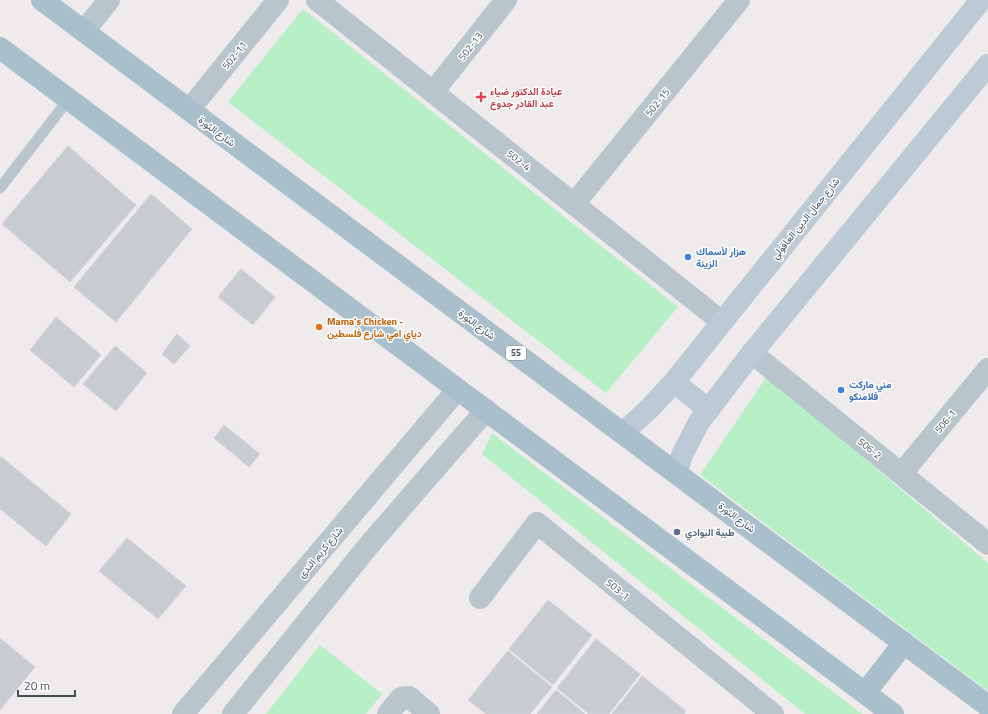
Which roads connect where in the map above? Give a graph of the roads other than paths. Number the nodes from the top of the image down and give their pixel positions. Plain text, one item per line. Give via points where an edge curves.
1 (42, 0) edge
2 (109, 0) edge
3 (278, 0) edge
4 (317, 0) edge
5 (506, 0) edge
6 (739, 0) edge
7 (981, 0) edge
8 (84, 31) junction
9 (0, 48) edge
10 (988, 64) edge
11 (433, 92) junction
12 (68, 100) junction
13 (189, 110) junction
14 (0, 188) edge
15 (574, 204) junction
16 (721, 321) junction
17 (752, 353) junction
18 (988, 369) edge
19 (674, 382) junction
20 (457, 390) junction
21 (486, 410) junction
22 (709, 410) junction
23 (623, 433) junction
24 (676, 472) junction
25 (902, 473) junction
26 (988, 544) edge
27 (480, 598) dead end
28 (904, 643) junction
29 (865, 693) junction
30 (988, 706) edge
31 (183, 714) edge
32 (233, 714) edge
33 (388, 714) edge
34 (429, 714) edge
35 (773, 714) edge
36 (893, 714) edge

1 - 8 main road, شارع الثورة / 55
2 - 8 street
3 - 13 street, 502-11
4 - 11 street, 502-4
5 - 11 street, 502-13
6 - 15 street, 502-15
7 - 16 street, شارع جمال الدين العاقولي
8 - 13 main road, شارع الثورة / 55
9 - 12 main road
10 - 17 street
11 - 15 street, 502-4
12 - 14 lane
12 - 20 main road
13 - 23 main road, شارع الثورة / 55
15 - 16 street, 502-4
16 - 19 street, شارع جمال الدين العاقولي
17 - 22 street
17 - 25 street, 506-2
18 - 25 street, 506-1
19 - 22 street
19 - 23 street, شارع جمال الدين العاقولي
20 - 21 main road
20 - 31 street, شارع كريم الندى
21 - 29 main road
21 - 32 street via 369,545
22 - 24 street via 689,439
23 - 24 main road, شارع الثورة / 55
24 - 28 main road, شارع الثورة / 55
25 - 26 street, 506-2
27 - 35 street, 503-1 via 537,523
28 - 29 main road
28 - 30 main road, شارع الثورة / 55
29 - 36 main road
33 - 34 street via 401,698 409,697

